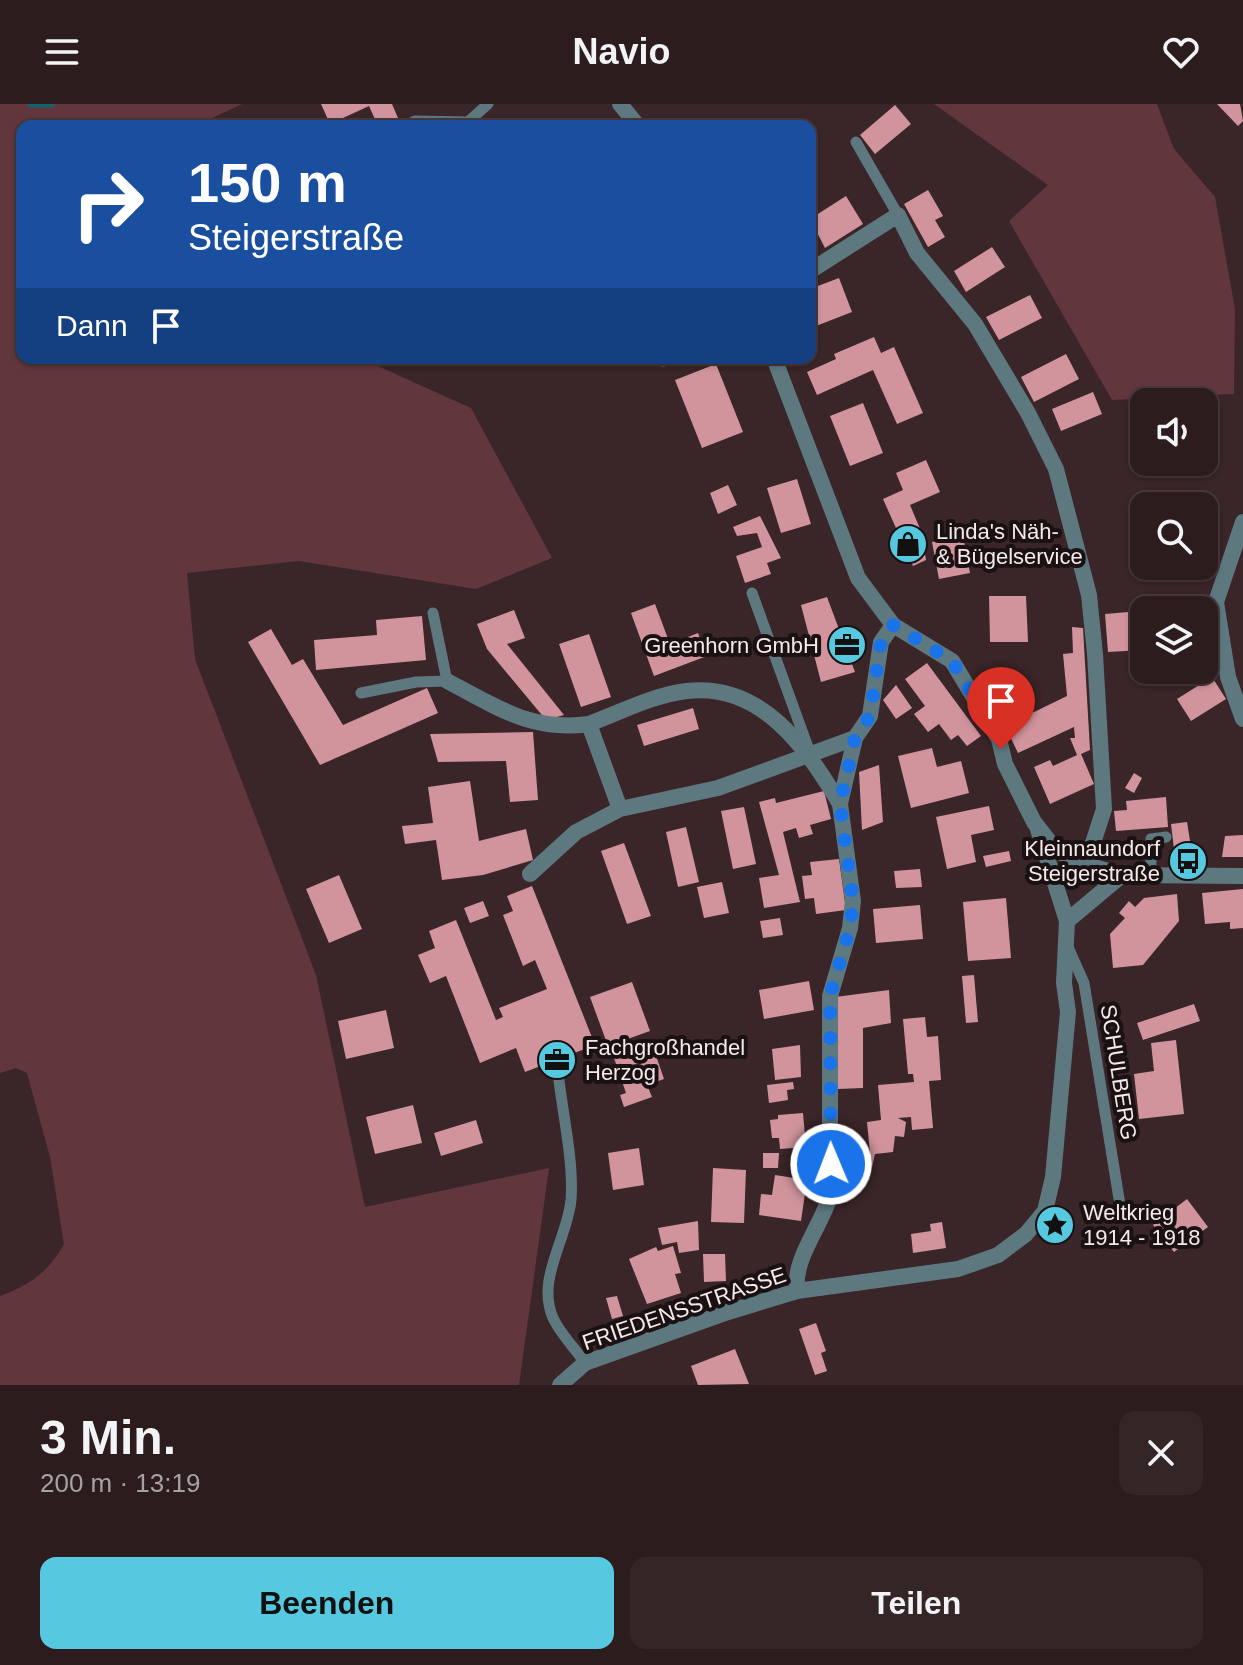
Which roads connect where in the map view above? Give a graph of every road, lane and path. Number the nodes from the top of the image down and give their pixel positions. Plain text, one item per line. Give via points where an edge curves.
1 (488, 104) edge
2 (620, 104) edge
3 (470, 120) edge
4 (633, 120) edge
5 (856, 142) dead end
6 (898, 215) junction
7 (816, 267) edge
8 (776, 364) edge
9 (1243, 522) edge
10 (752, 593) dead end
11 (433, 613) dead end
12 (893, 625) junction
13 (447, 681) junction
14 (361, 693) dead end
15 (1243, 719) edge
16 (589, 724) junction
17 (855, 738) junction
18 (809, 753) junction
19 (840, 804) junction
20 (620, 809) junction
21 (1037, 826) junction
22 (1166, 837) dead end
23 (1080, 863) junction
24 (530, 874) dead end
25 (1122, 875) junction
26 (1243, 876) edge
27 (1151, 877) junction
28 (1067, 921) junction
29 (1066, 942) junction
30 (558, 1072) dead end
31 (1121, 1211) dead end
32 (797, 1291) junction
33 (585, 1363) junction
34 (560, 1385) edge

1 - 3 lane
2 - 4 street
5 - 6 lane
6 - 7 street
6 - 23 street via 917,253 982,335 1056,469 1089,595 1095,654 1104,809
8 - 12 street via 858,578
9 - 15 street via 1216,602 1228,677
10 - 18 lane
11 - 13 lane
12 - 17 street via 881,642 870,716
12 - 21 street via 952,661 999,739 1005,764
13 - 14 lane
13 - 16 street via 535,725
16 - 18 street via 658,697 690,690 724,694 764,708
16 - 20 street
17 - 18 street
17 - 19 street
18 - 19 street
18 - 20 street via 718,788
19 - 32 street via 853,901 830,996 830,1196 800,1262
20 - 24 street via 576,832
21 - 23 street via 1055,849
21 - 28 street, FRIEDENSSTRASSE
22 - 27 lane via 1151,839
23 - 25 street
25 - 27 street
25 - 28 street
26 - 27 street
28 - 29 street, FRIEDENSSTRASSE
29 - 31 lane, SCHULBERG via 1084,983
29 - 32 street, FRIEDENSSTRASSE via 1068,1012 1057,1155 1045,1211 998,1255 958,1269
30 - 33 lane via 571,1198 547,1283 549,1308
32 - 33 street, FRIEDENSSTRASSE
33 - 34 street, FRIEDENSSTRASSE

